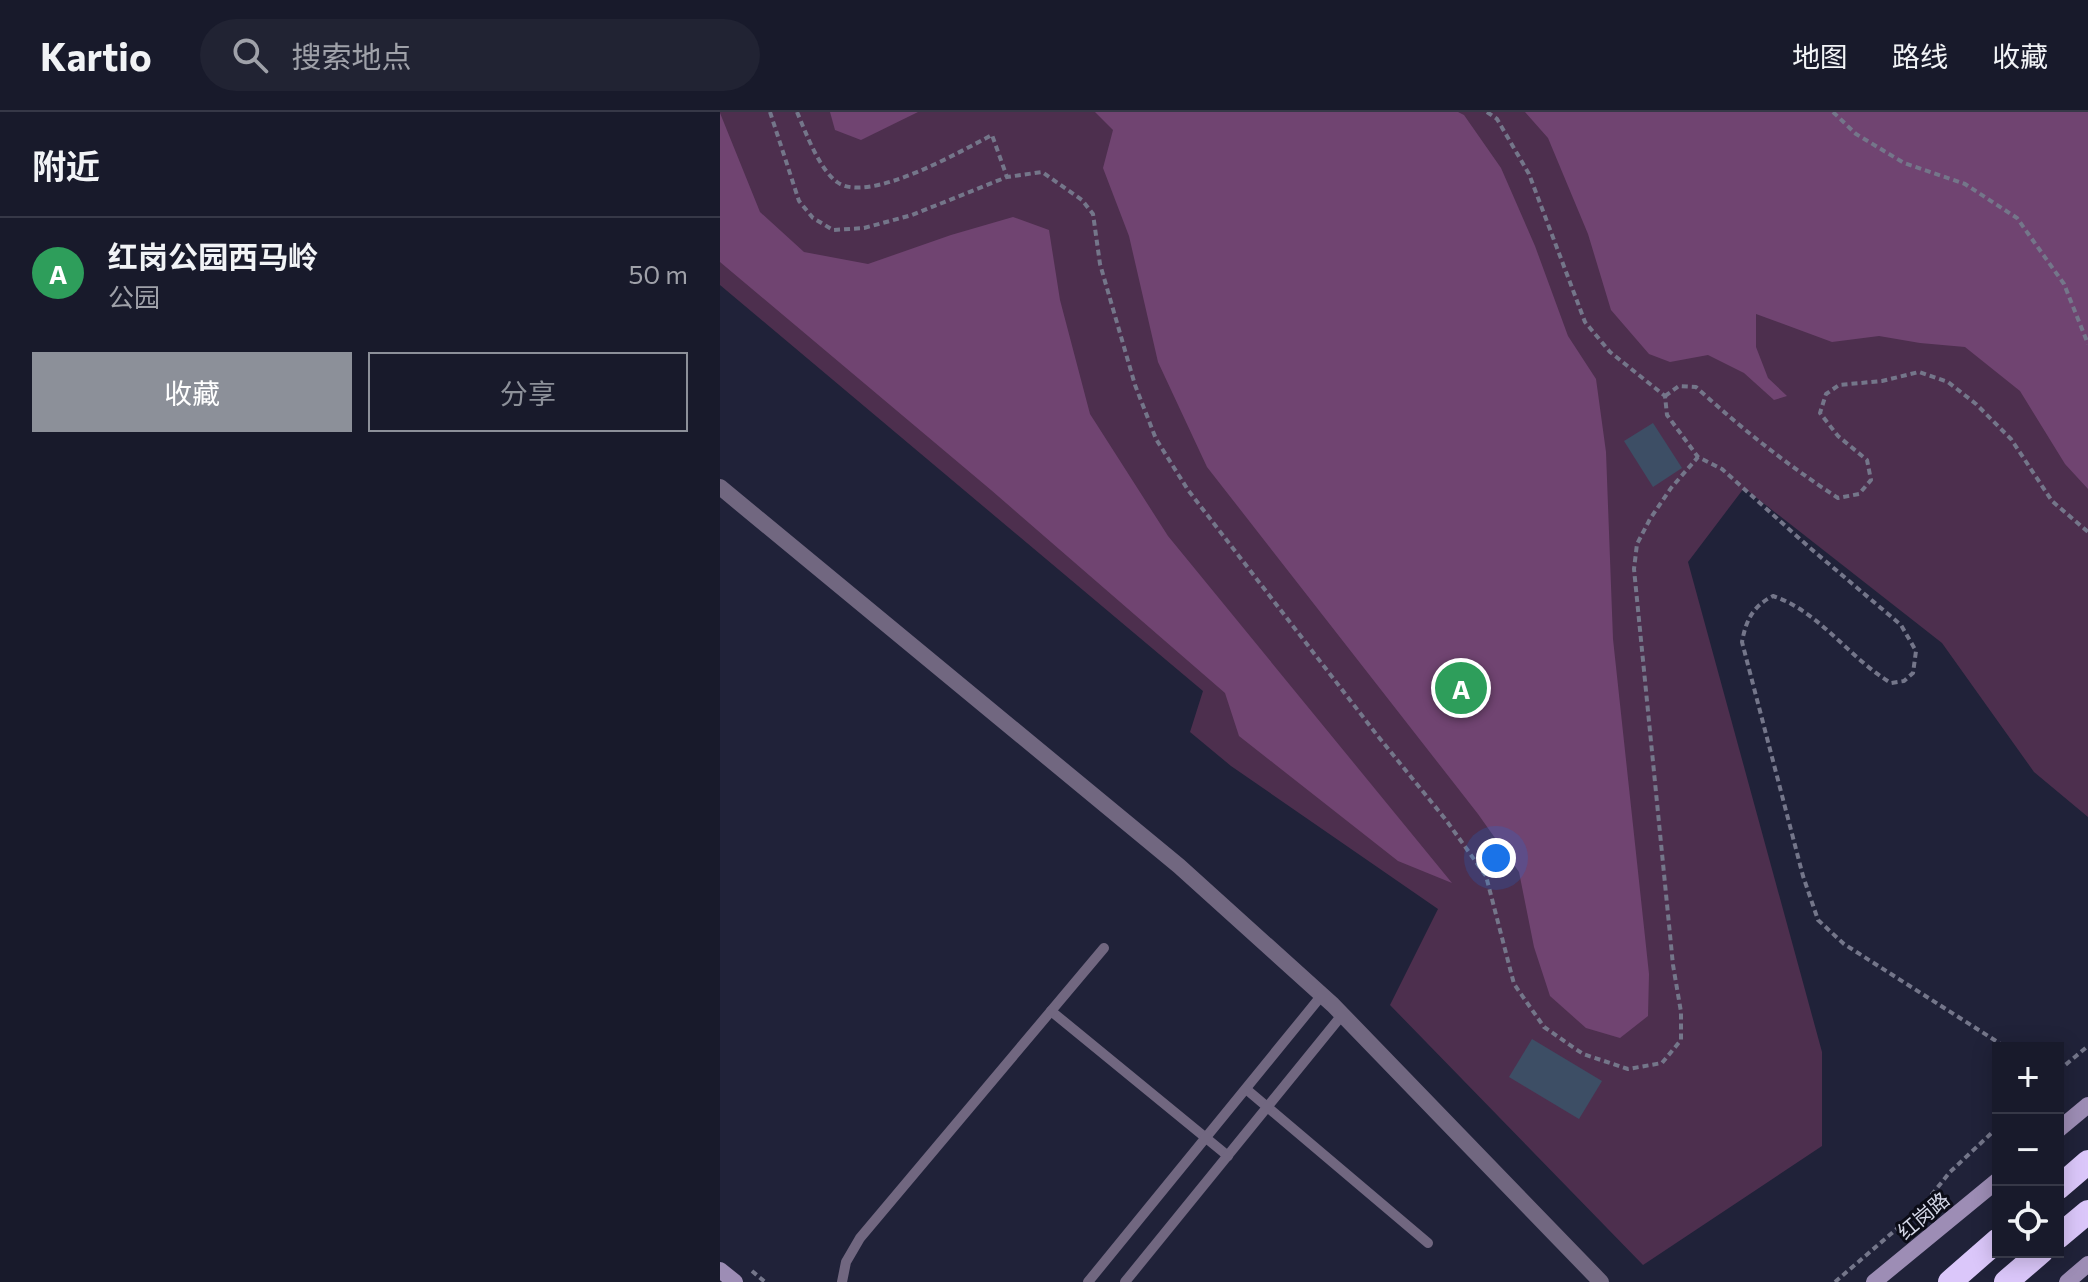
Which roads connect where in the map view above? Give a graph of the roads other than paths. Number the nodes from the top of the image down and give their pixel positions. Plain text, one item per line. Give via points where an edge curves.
1 (720, 487) edge
2 (1104, 948) dead end
3 (1322, 995) junction
4 (1051, 1011) junction
5 (1342, 1015) junction
6 (1246, 1089) junction
7 (2088, 1105) edge
8 (1268, 1107) junction
9 (2064, 1125) edge
10 (1205, 1138) junction
11 (1228, 1156) junction
12 (2088, 1162) edge
13 (1992, 1185) edge
14 (2060, 1186) edge
15 (2088, 1212) edge
16 (2064, 1232) edge
17 (1428, 1243) dead end
18 (1992, 1245) edge
19 (2034, 1258) edge
20 (2088, 1264) edge
21 (720, 1270) edge
22 (735, 1282) edge
23 (842, 1282) edge
24 (1088, 1282) edge
25 (1125, 1282) edge
26 (1601, 1282) edge
27 (1874, 1282) edge
28 (1950, 1282) edge
29 (2006, 1282) edge
30 (2067, 1282) edge

1 - 3 street via 1179,866
2 - 4 lane
3 - 5 street
3 - 6 lane
4 - 10 lane
4 - 23 lane via 860,1238
5 - 8 lane
5 - 26 street
6 - 8 lane
6 - 10 lane
7 - 9 main road
8 - 11 lane
8 - 17 lane
10 - 11 lane
10 - 24 lane
11 - 25 lane
12 - 14 highway
13 - 27 main road, 红岗路
15 - 16 highway
18 - 28 highway
19 - 29 highway
20 - 30 main road
21 - 22 main road

